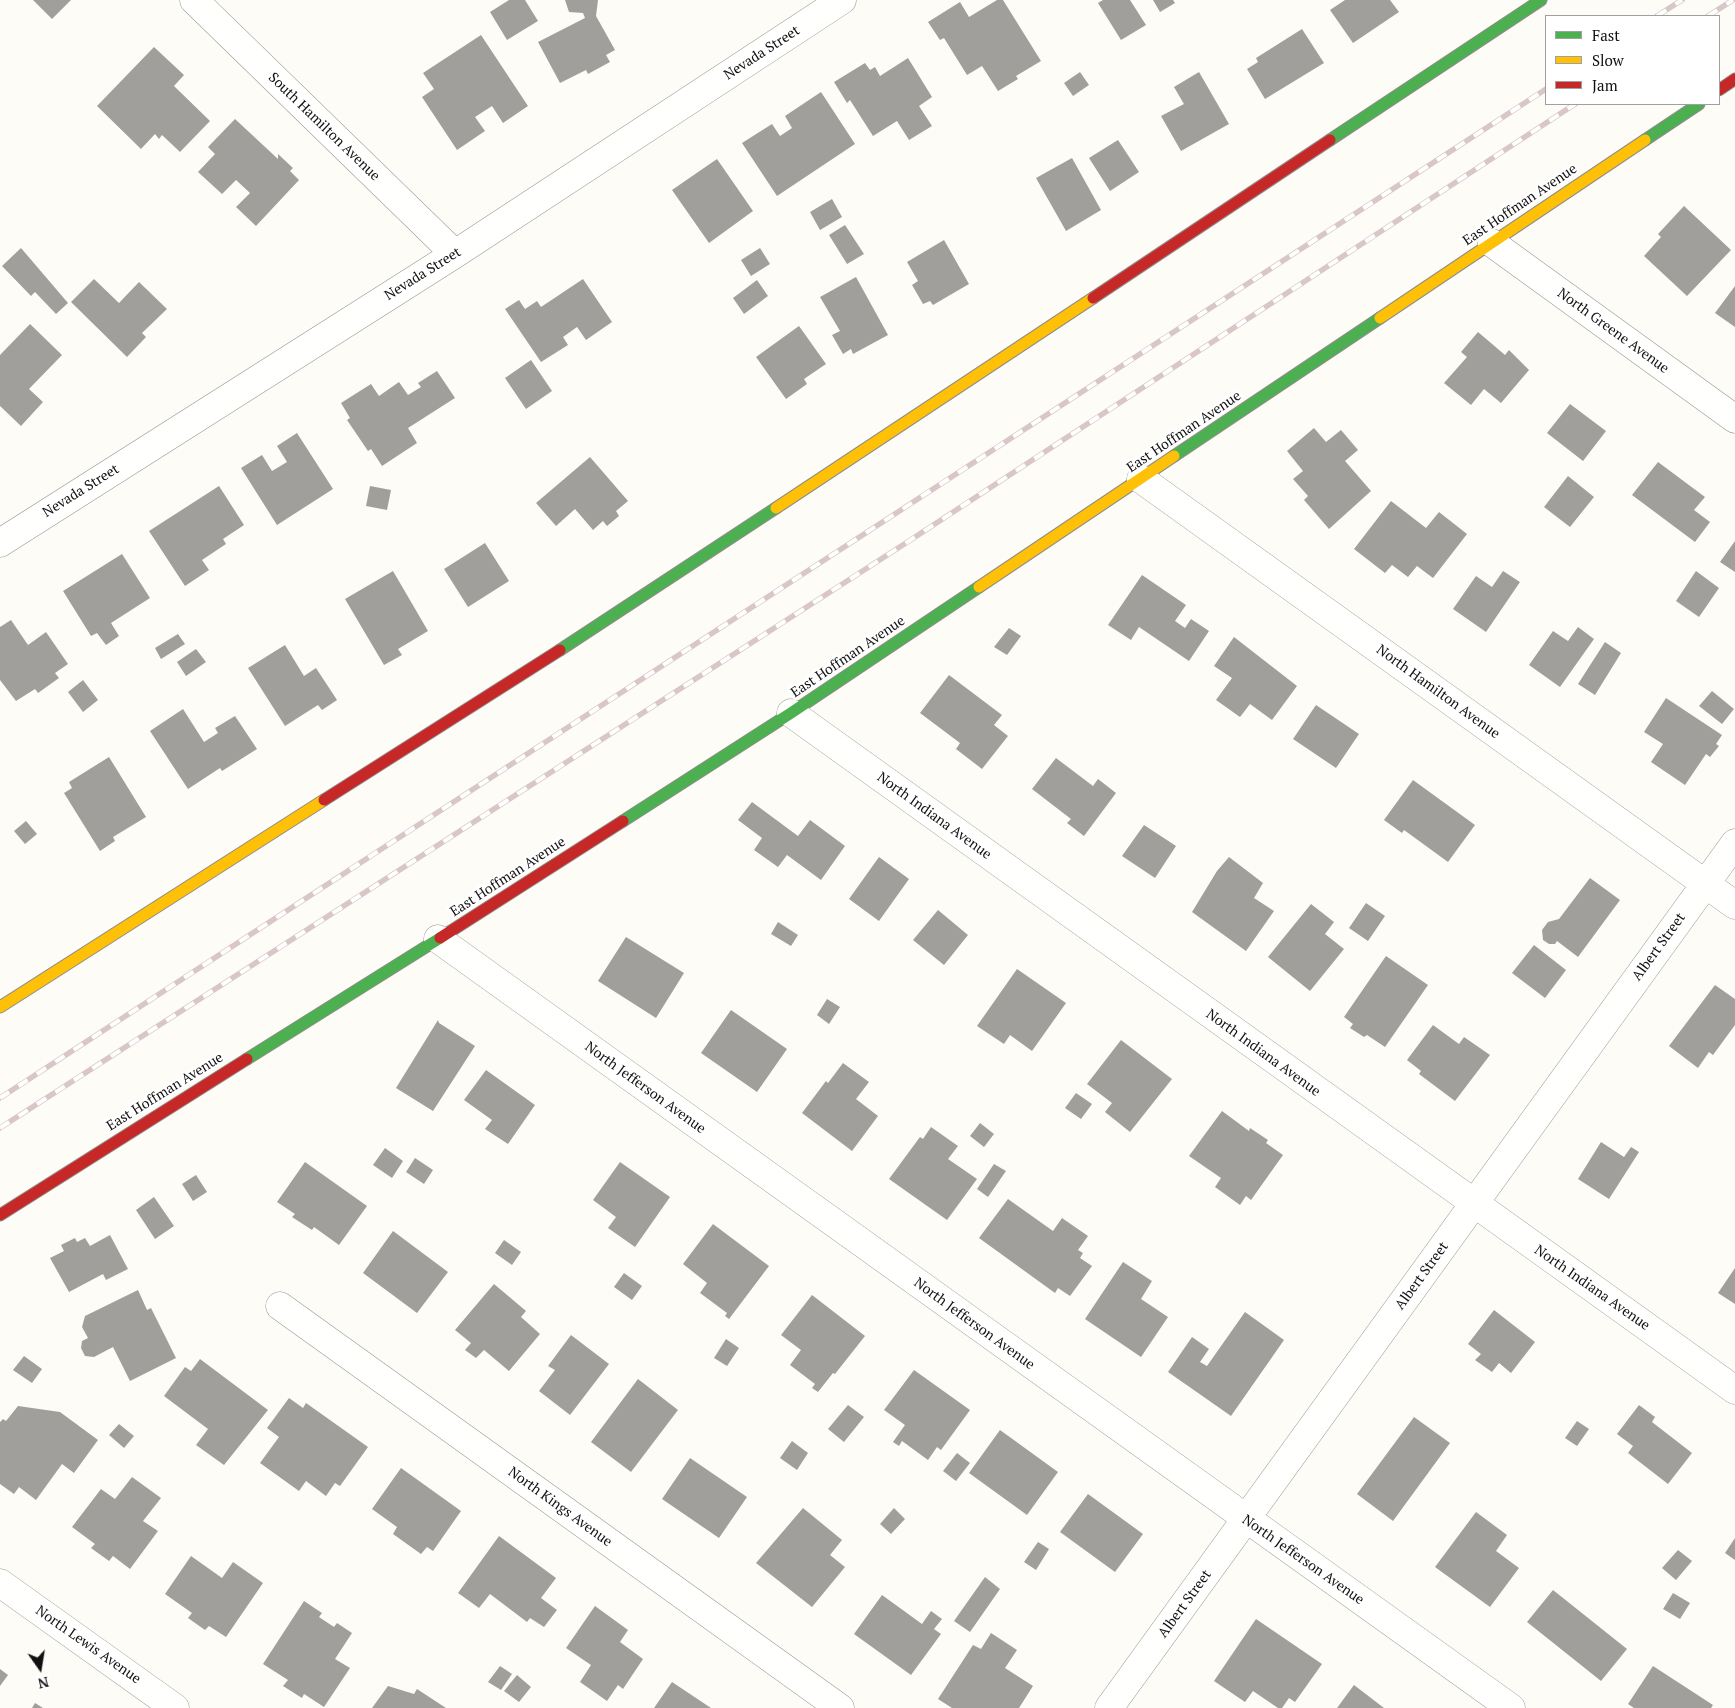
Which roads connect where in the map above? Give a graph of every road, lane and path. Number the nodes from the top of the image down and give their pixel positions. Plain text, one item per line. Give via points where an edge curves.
1 (194, 0) edge
2 (842, 0) edge
3 (1541, 0) edge
4 (1735, 80) edge
5 (1720, 89) edge
6 (1698, 105) edge
7 (1492, 242) junction
8 (455, 254) junction
9 (1735, 419) edge
10 (1141, 479) junction
11 (0, 542) edge
12 (791, 713) junction
13 (1735, 843) edge
14 (1705, 884) junction
15 (1735, 905) edge
16 (438, 939) junction
17 (0, 1007) edge
18 (1474, 1204) junction
19 (0, 1215) edge
20 (280, 1306) dead end
21 (1735, 1390) edge
22 (1246, 1519) junction
23 (0, 1583) edge
24 (175, 1708) edge
25 (840, 1708) edge
26 (1109, 1708) edge
27 (1511, 1708) edge

1 - 8 street, South Hamilton Avenue
2 - 8 street, Nevada Street
3 - 17 street via 625,608
4 - 5 street
6 - 7 street, East Hoffman Avenue
7 - 9 street, North Greene Avenue
7 - 10 street, East Hoffman Avenue
8 - 11 street, Nevada Street
10 - 12 street, East Hoffman Avenue
10 - 14 street, North Hamilton Avenue
12 - 16 street, East Hoffman Avenue
12 - 18 street, North Indiana Avenue
13 - 14 street, Albert Street
14 - 15 street, North Hamilton Avenue
14 - 18 street, Albert Street
16 - 19 street, East Hoffman Avenue
16 - 22 street, North Jefferson Avenue
18 - 21 street, North Indiana Avenue
18 - 22 street, Albert Street
20 - 25 street, North Kings Avenue
22 - 26 street, Albert Street
22 - 27 street, North Jefferson Avenue
23 - 24 street, North Lewis Avenue

